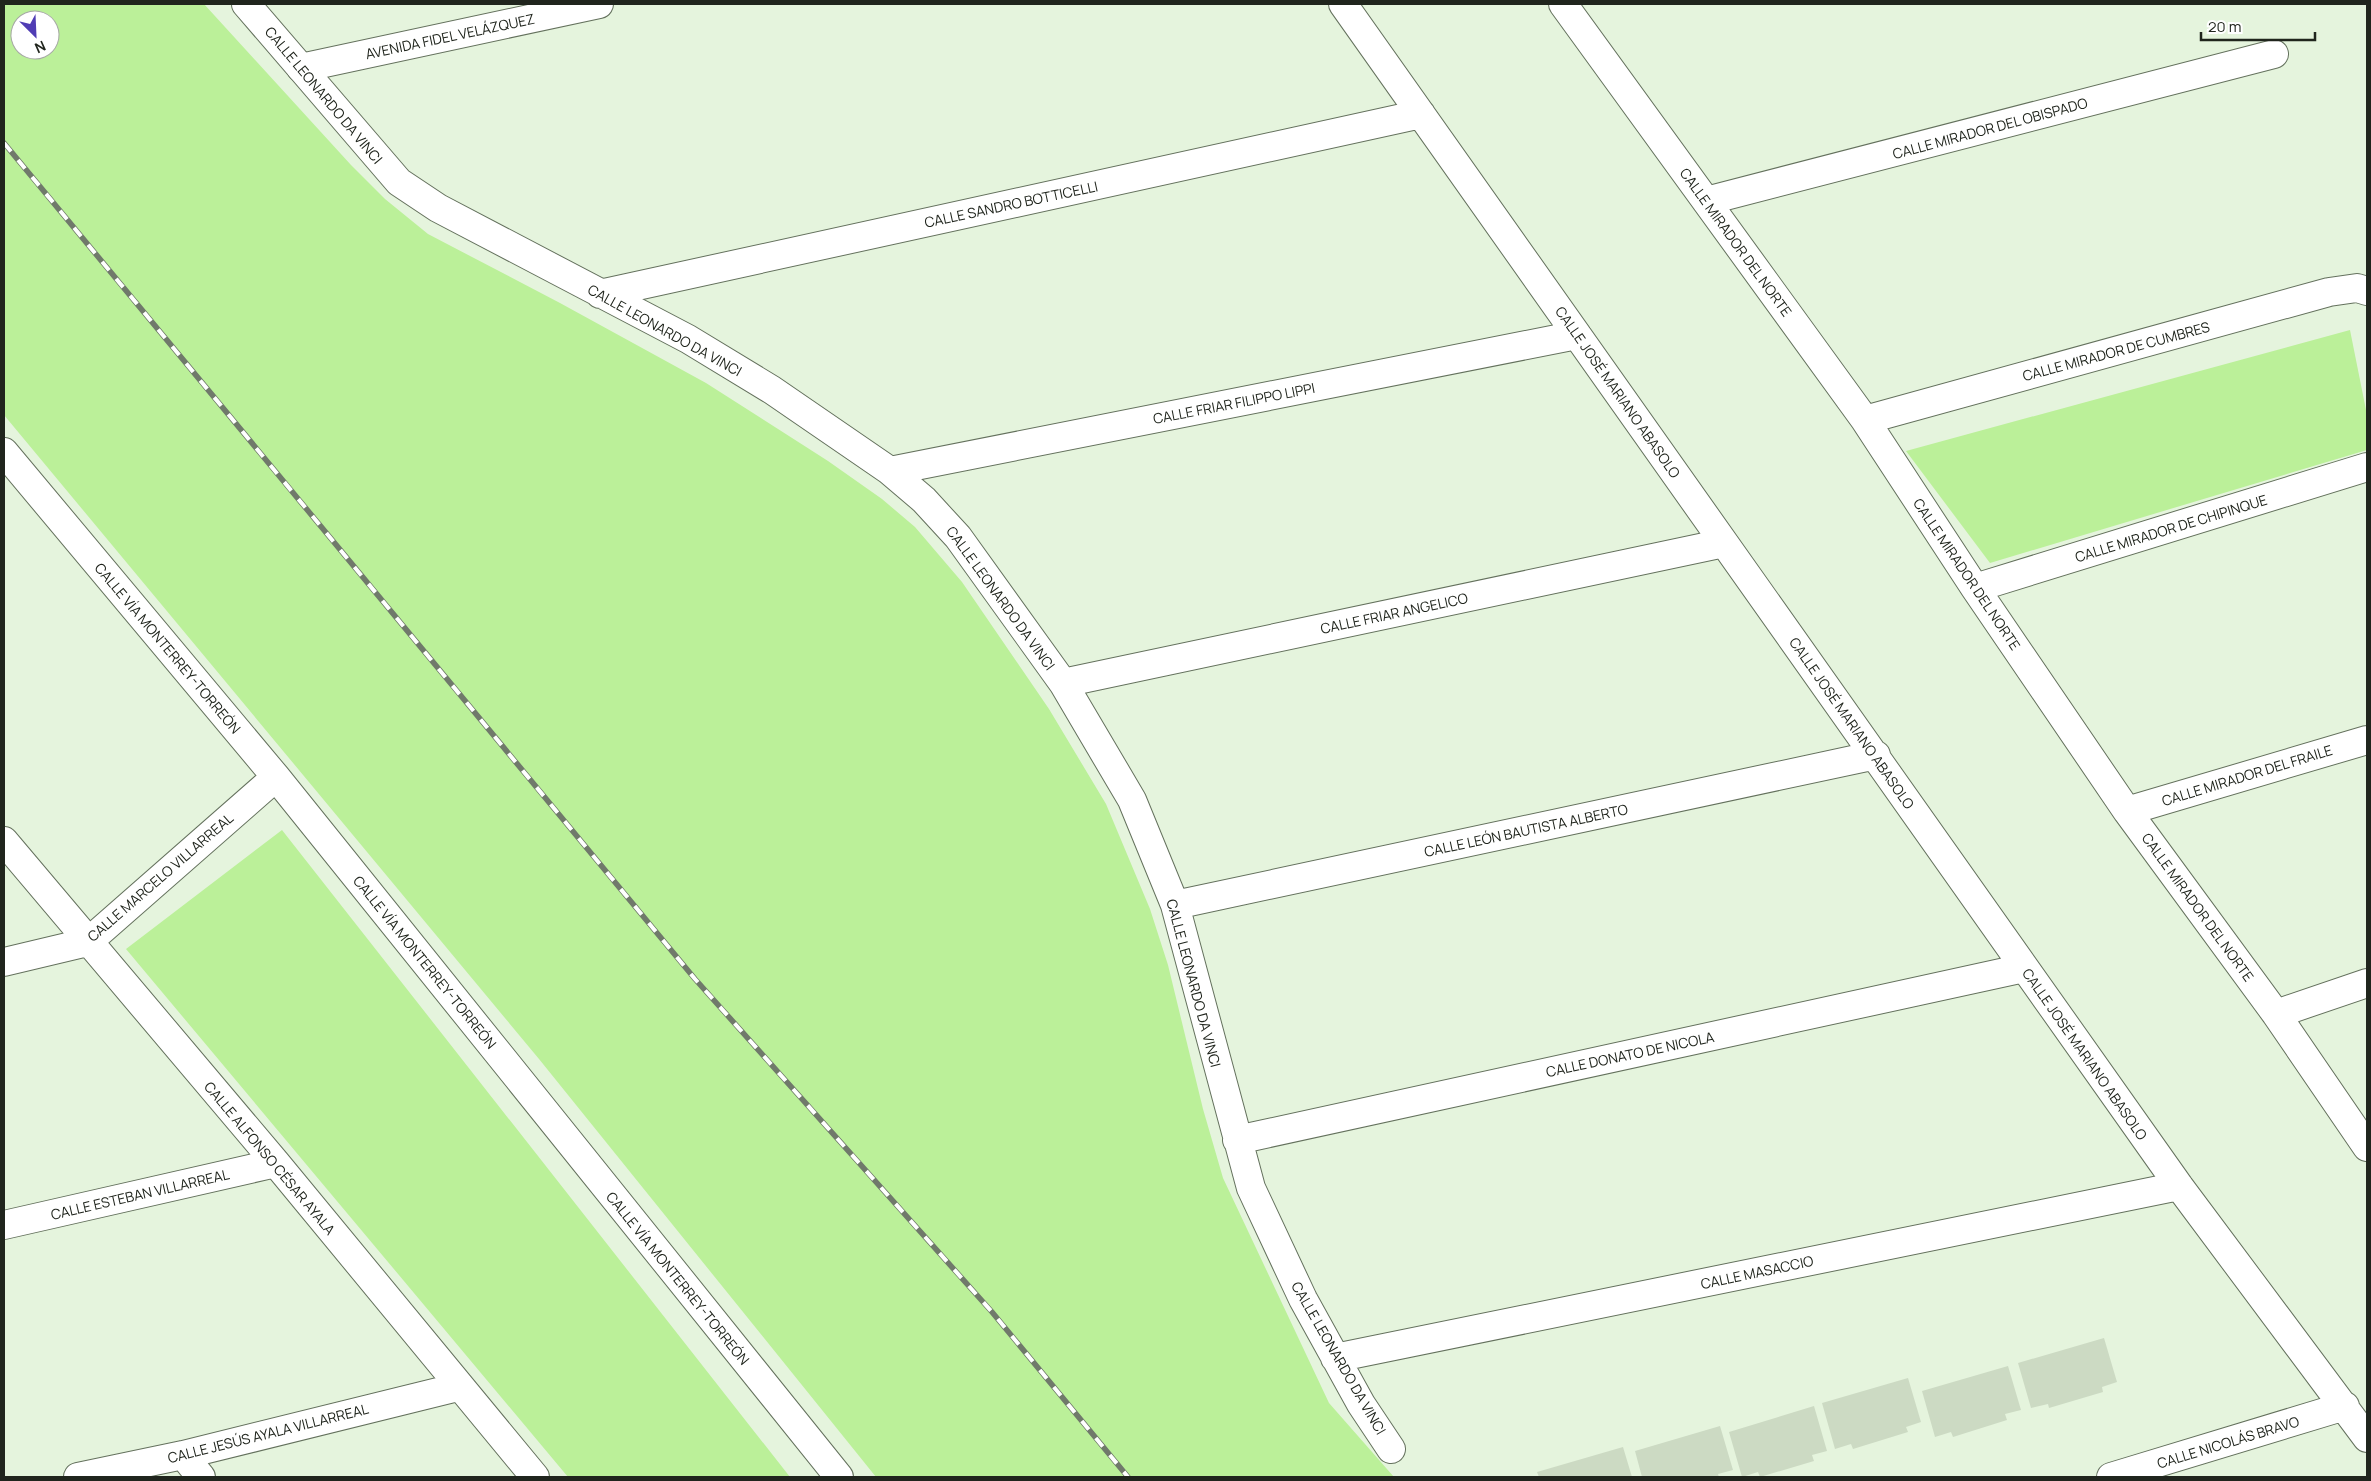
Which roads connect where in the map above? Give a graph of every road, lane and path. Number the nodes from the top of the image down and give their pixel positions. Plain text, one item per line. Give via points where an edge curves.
1 (246, 4) edge
2 (599, 4) edge
3 (1343, 4) edge
4 (1563, 4) edge
5 (2274, 54) dead end
6 (301, 68) junction
7 (1421, 114) junction
8 (1706, 202) junction
9 (2367, 291) edge
10 (600, 294) junction
11 (1577, 335) junction
12 (1865, 420) junction
13 (4, 452) edge
14 (2367, 467) edge
15 (890, 471) junction
16 (1724, 543) junction
17 (1975, 588) junction
18 (1063, 683) junction
19 (2367, 740) edge
20 (1876, 755) junction
21 (276, 776) junction
22 (2127, 811) junction
23 (4, 841) edge
24 (1175, 906) junction
25 (88, 942) junction
26 (4, 962) edge
27 (2024, 968) junction
28 (2367, 983) edge
29 (2276, 1014) junction
30 (1237, 1140) junction
31 (2367, 1148) edge
32 (276, 1163) junction
33 (2178, 1186) junction
34 (4, 1225) edge
35 (1335, 1358) junction
36 (458, 1387) junction
37 (2345, 1406) junction
38 (2365, 1432) edge
39 (1391, 1448) dead end
40 (183, 1454) junction
41 (78, 1477) edge
42 (201, 1477) edge
43 (535, 1477) edge
44 (839, 1477) edge
45 (2111, 1477) edge

1 - 6 street, CALLE LEONARDO DA VINCI
2 - 6 street, AVENIDA FIDEL VELÁZQUEZ
3 - 7 street, CALLE JOSÉ MARIANO ABASOLO
4 - 8 street, CALLE MIRADOR DEL NORTE
5 - 8 street, CALLE MIRADOR DEL OBISPADO
6 - 10 street, CALLE LEONARDO DA VINCI via 399,182 438,208
7 - 10 street, CALLE SANDRO BOTTICELLI
7 - 11 street, CALLE JOSÉ MARIANO ABASOLO
8 - 12 street, CALLE MIRADOR DEL NORTE
9 - 12 street, CALLE MIRADOR DE CUMBRES via 2357,288 2329,292
10 - 15 street, CALLE LEONARDO DA VINCI via 688,339 747,375
11 - 15 street, CALLE FRIAR FILIPPO LIPPI
11 - 16 street, CALLE JOSÉ MARIANO ABASOLO
12 - 17 street, CALLE MIRADOR DEL NORTE
13 - 21 street, CALLE VÍA MONTERREY-TORREÓN
14 - 17 street, CALLE MIRADOR DE CHIPINQUE
15 - 18 street, CALLE LEONARDO DA VINCI via 924,500 958,537
16 - 18 street, CALLE FRIAR ANGELICO
16 - 20 street, CALLE JOSÉ MARIANO ABASOLO
17 - 22 street, CALLE MIRADOR DEL NORTE
18 - 24 street, CALLE LEONARDO DA VINCI via 1132,800
19 - 22 street, CALLE MIRADOR DEL FRAILE
20 - 24 street, CALLE LEÓN BAUTISTA ALBERTO
20 - 27 street, CALLE JOSÉ MARIANO ABASOLO
21 - 25 street, CALLE MARCELO VILLARREAL
21 - 44 street, CALLE VÍA MONTERREY-TORREÓN
22 - 29 street, CALLE MIRADOR DEL NORTE
23 - 25 street, CALLE ALFONSO CÉSAR AYALA
24 - 30 street, CALLE LEONARDO DA VINCI
25 - 26 street, CALLE MARCELO VILLARREAL
25 - 32 street, CALLE ALFONSO CÉSAR AYALA
27 - 30 street, CALLE DONATO DE NICOLA
27 - 33 street, CALLE JOSÉ MARIANO ABASOLO
28 - 29 street
29 - 31 street, CALLE MIRADOR DEL NORTE
30 - 35 street, CALLE LEONARDO DA VINCI via 1251,1188 1279,1252
32 - 34 street, CALLE ESTEBAN VILLARREAL
32 - 36 street, CALLE ALFONSO CÉSAR AYALA
33 - 35 street, CALLE MASACCIO
33 - 37 street, CALLE JOSÉ MARIANO ABASOLO
35 - 39 street, CALLE LEONARDO DA VINCI
36 - 40 street, CALLE JESÚS AYALA VILLARREAL
36 - 43 street, CALLE ALFONSO CÉSAR AYALA
37 - 38 street, CALLE JOSÉ MARIANO ABASOLO
37 - 45 street, CALLE NICOLÁS BRAVO
40 - 41 street, CALLE JESÚS AYALA VILLARREAL
40 - 42 street

